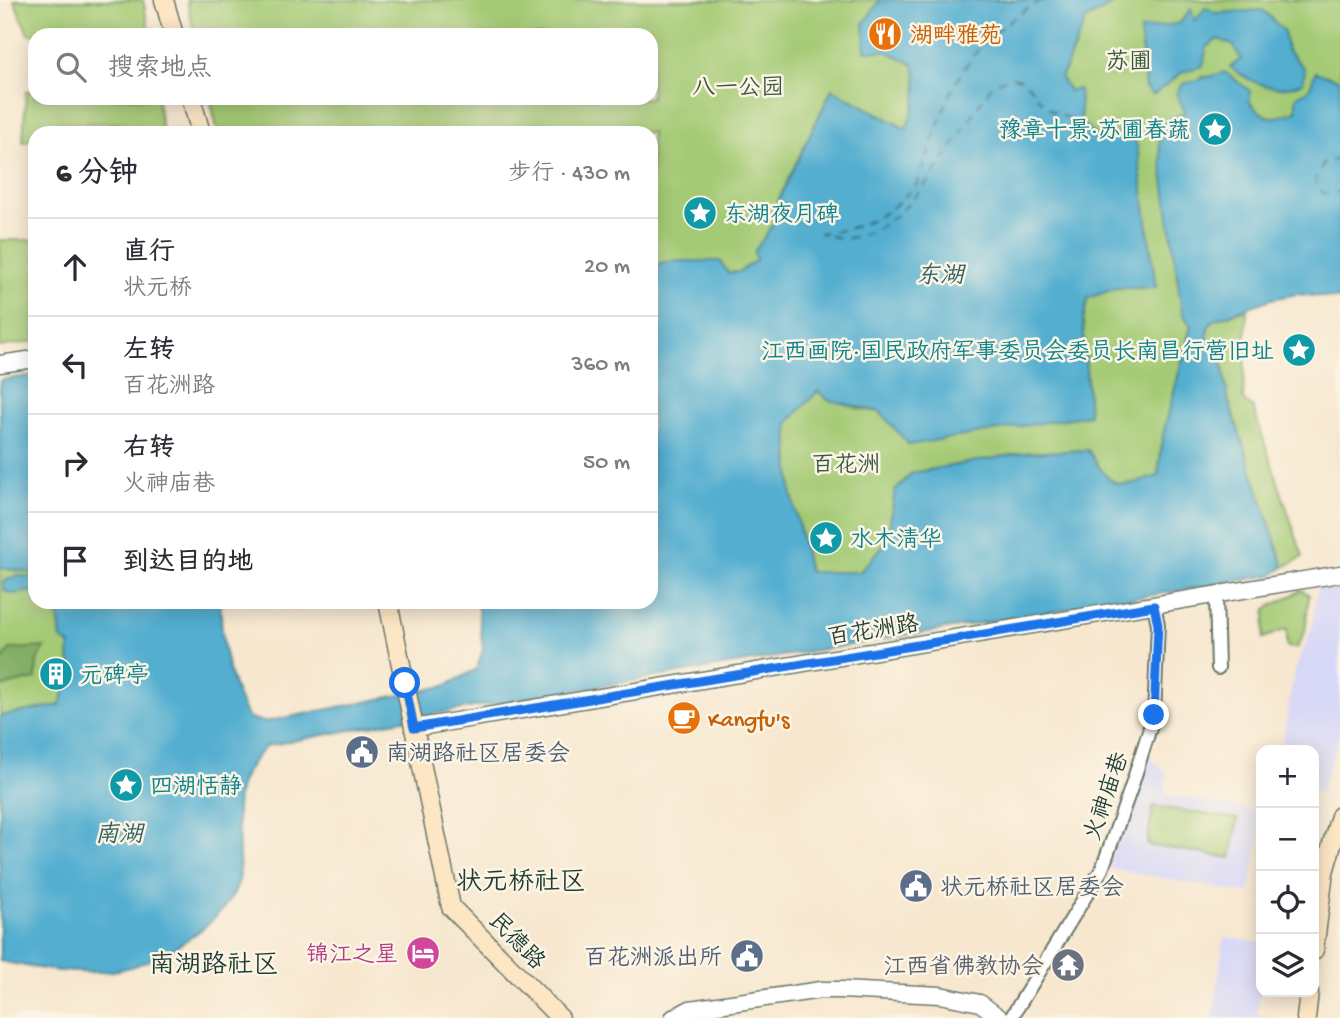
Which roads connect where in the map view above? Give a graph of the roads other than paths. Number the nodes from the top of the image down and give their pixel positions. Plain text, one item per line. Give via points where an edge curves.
1 (164, 0) edge
2 (172, 28) edge
3 (193, 105) edge
4 (199, 126) edge
5 (28, 360) edge
6 (0, 364) edge
7 (1340, 574) edge
8 (1216, 595) junction
9 (1154, 606) junction
10 (389, 609) edge
11 (1218, 668) dead end
12 (414, 728) junction
13 (1340, 816) edge
14 (1316, 934) edge
15 (1308, 997) edge
16 (560, 1018) edge
17 (673, 1018) edge
18 (1000, 1018) edge
19 (1011, 1018) edge
20 (1306, 1018) edge

1 - 2 main road
3 - 4 main road
5 - 6 street
7 - 8 street, 百花洲路
8 - 9 street, 百花洲路
8 - 11 street
9 - 12 street, 百花洲路
9 - 19 street, 火神庙巷 via 1158,625 1154,715 1141,758 1102,869
10 - 12 main road, 民德路
12 - 16 main road, 民德路 via 451,907
13 - 14 main road via 1324,872
15 - 20 main road
17 - 18 street via 690,1009 821,990 940,995 979,1003

